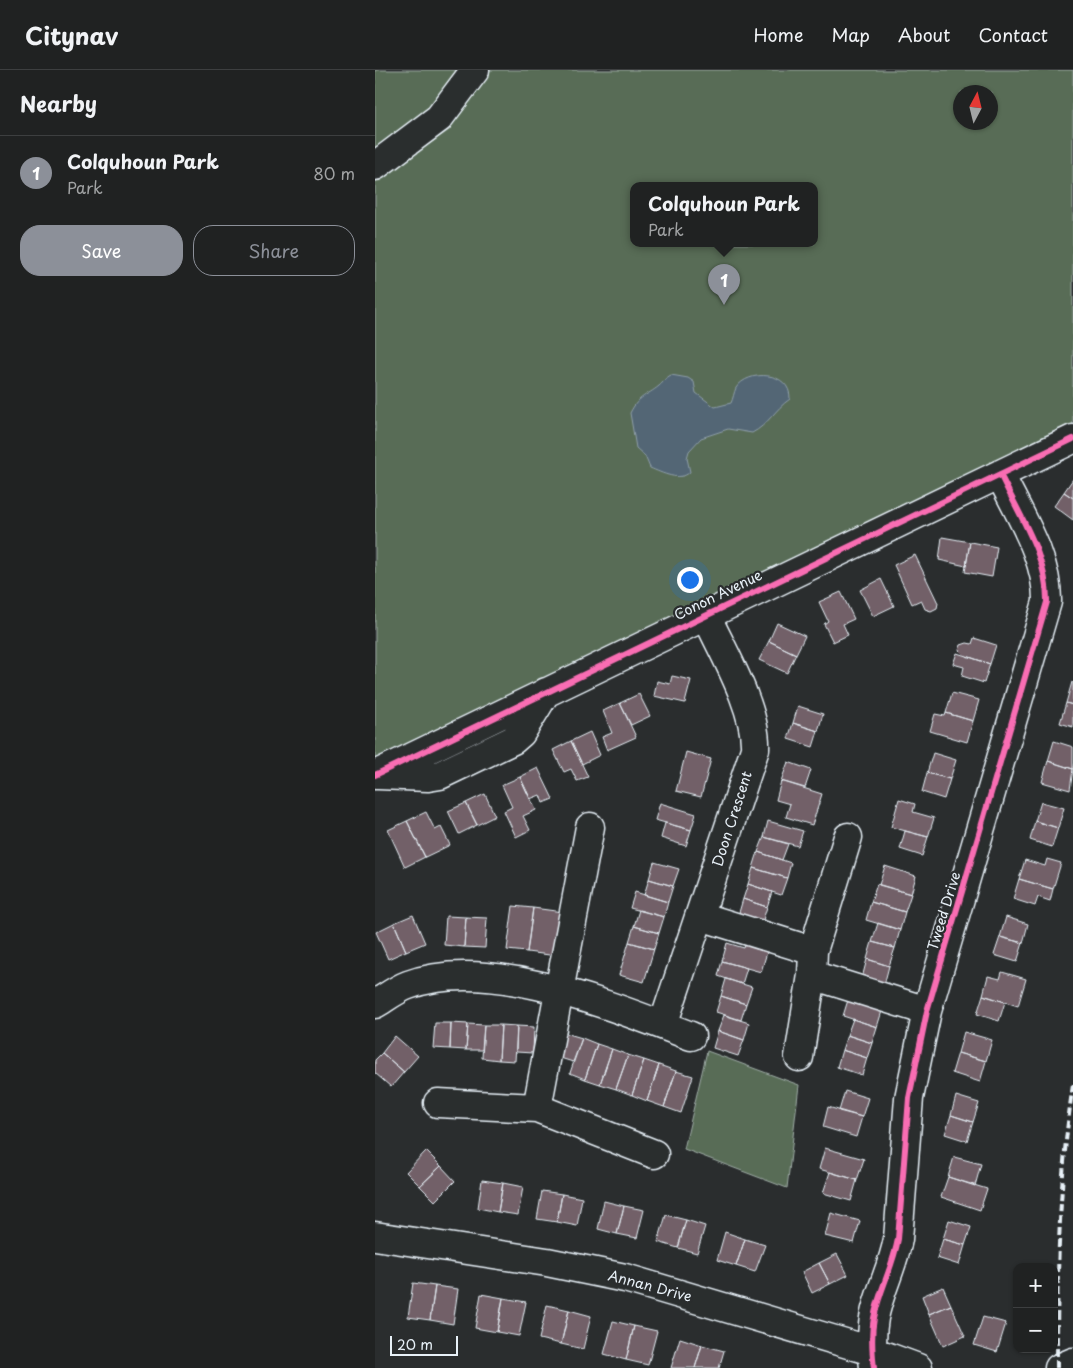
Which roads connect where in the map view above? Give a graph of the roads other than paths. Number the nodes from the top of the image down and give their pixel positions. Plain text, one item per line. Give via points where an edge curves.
1 (475, 70) edge
2 (375, 166) edge
3 (1073, 438) edge
4 (1000, 474) junction
5 (706, 615) junction
6 (375, 775) edge
7 (590, 827) dead end
8 (848, 837) dead end
9 (700, 916) junction
10 (812, 963) junction
11 (559, 990) junction
12 (375, 1004) edge
13 (927, 1011) junction
14 (663, 1026) junction
15 (691, 1036) dead end
16 (799, 1057) dead end
17 (438, 1103) dead end
18 (537, 1108) junction
19 (654, 1154) dead end
20 (375, 1236) edge
21 (873, 1360) edge
22 (1073, 1362) edge
23 (918, 1368) edge
24 (1059, 1368) edge

1 - 2 street via 439,118
3 - 4 street, Conon Avenue
4 - 5 street, Conon Avenue
4 - 13 street, Tweed Drive via 1040,561 1046,578 1047,602
5 - 6 street, Conon Avenue via 546,692 521,733 513,740 439,775
5 - 9 street, Doon Crescent via 751,714 756,735 755,749
7 - 11 street
8 - 10 street
9 - 10 street
9 - 14 street, Doon Crescent
10 - 13 street
10 - 16 street
11 - 12 street via 508,979 454,977 408,985
11 - 14 street
11 - 18 street
13 - 21 street, Tweed Drive via 909,1098 898,1240 893,1265 874,1315
14 - 15 street
17 - 18 street
18 - 19 street
20 - 21 street, Annan Drive via 547,1262 625,1278
21 - 23 street, Annan Drive
22 - 24 street

